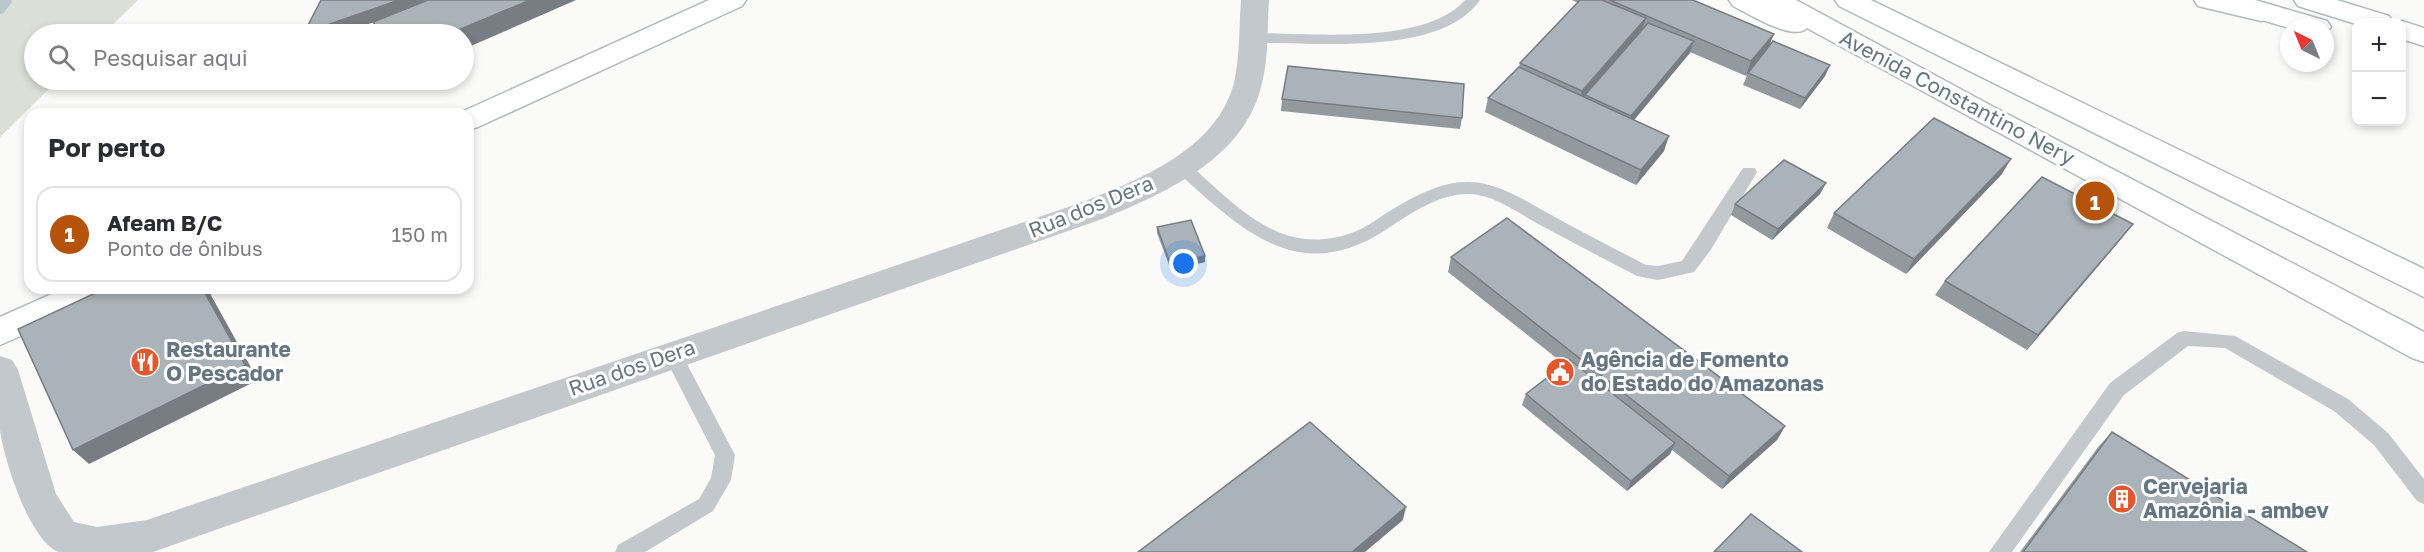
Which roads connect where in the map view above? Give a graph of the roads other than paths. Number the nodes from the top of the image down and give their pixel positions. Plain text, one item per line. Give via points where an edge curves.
1 (732, 0) edge
2 (1255, 0) edge
3 (1473, 0) edge
4 (1743, 0) edge
5 (1776, 0) edge
6 (1849, 0) edge
7 (2208, 0) edge
8 (2225, 0) edge
9 (2308, 0) edge
10 (2261, 12) junction
11 (2283, 18) edge
12 (2366, 18) edge
13 (2406, 31) edge
14 (2334, 32) edge
15 (2352, 37) edge
16 (2424, 37) edge
17 (1252, 38) junction
18 (2406, 50) edge
19 (2424, 55) edge
20 (1978, 111) junction
21 (474, 117) edge
22 (1183, 168) junction
23 (1749, 172) dead end
24 (2424, 284) edge
25 (84, 294) edge
26 (0, 332) edge
27 (2424, 348) edge
28 (672, 354) junction
29 (0, 370) edge
30 (2424, 495) edge
31 (626, 552) edge
32 (2000, 552) edge

1 - 21 main road
2 - 17 street, Rua dos Dera
3 - 17 lane via 1453,19 1413,34
4 - 20 main road
5 - 20 main road, Avenida Constantino Nery
6 - 24 main road, Avenida Constantino Nery
7 - 10 main road
8 - 10 main road
9 - 12 main road
10 - 11 main road
13 - 16 main road
14 - 15 main road
17 - 22 street, Rua dos Dera via 1247,84 1236,113 1215,141
18 - 19 main road
20 - 27 main road, Avenida Constantino Nery
22 - 23 lane via 1249,225 1272,240 1302,247 1336,244 1361,236 1427,196 1449,189 1473,188 1503,197 1642,271 1658,273 1688,267
22 - 28 street, Rua dos Dera via 1094,210
25 - 26 main road
28 - 29 street, Rua dos Dera via 147,537 97,544 62,536 39,500
28 - 31 lane via 725,455 721,480 706,504
30 - 32 lane via 2381,439 2341,405 2228,341 2184,338 2117,389

